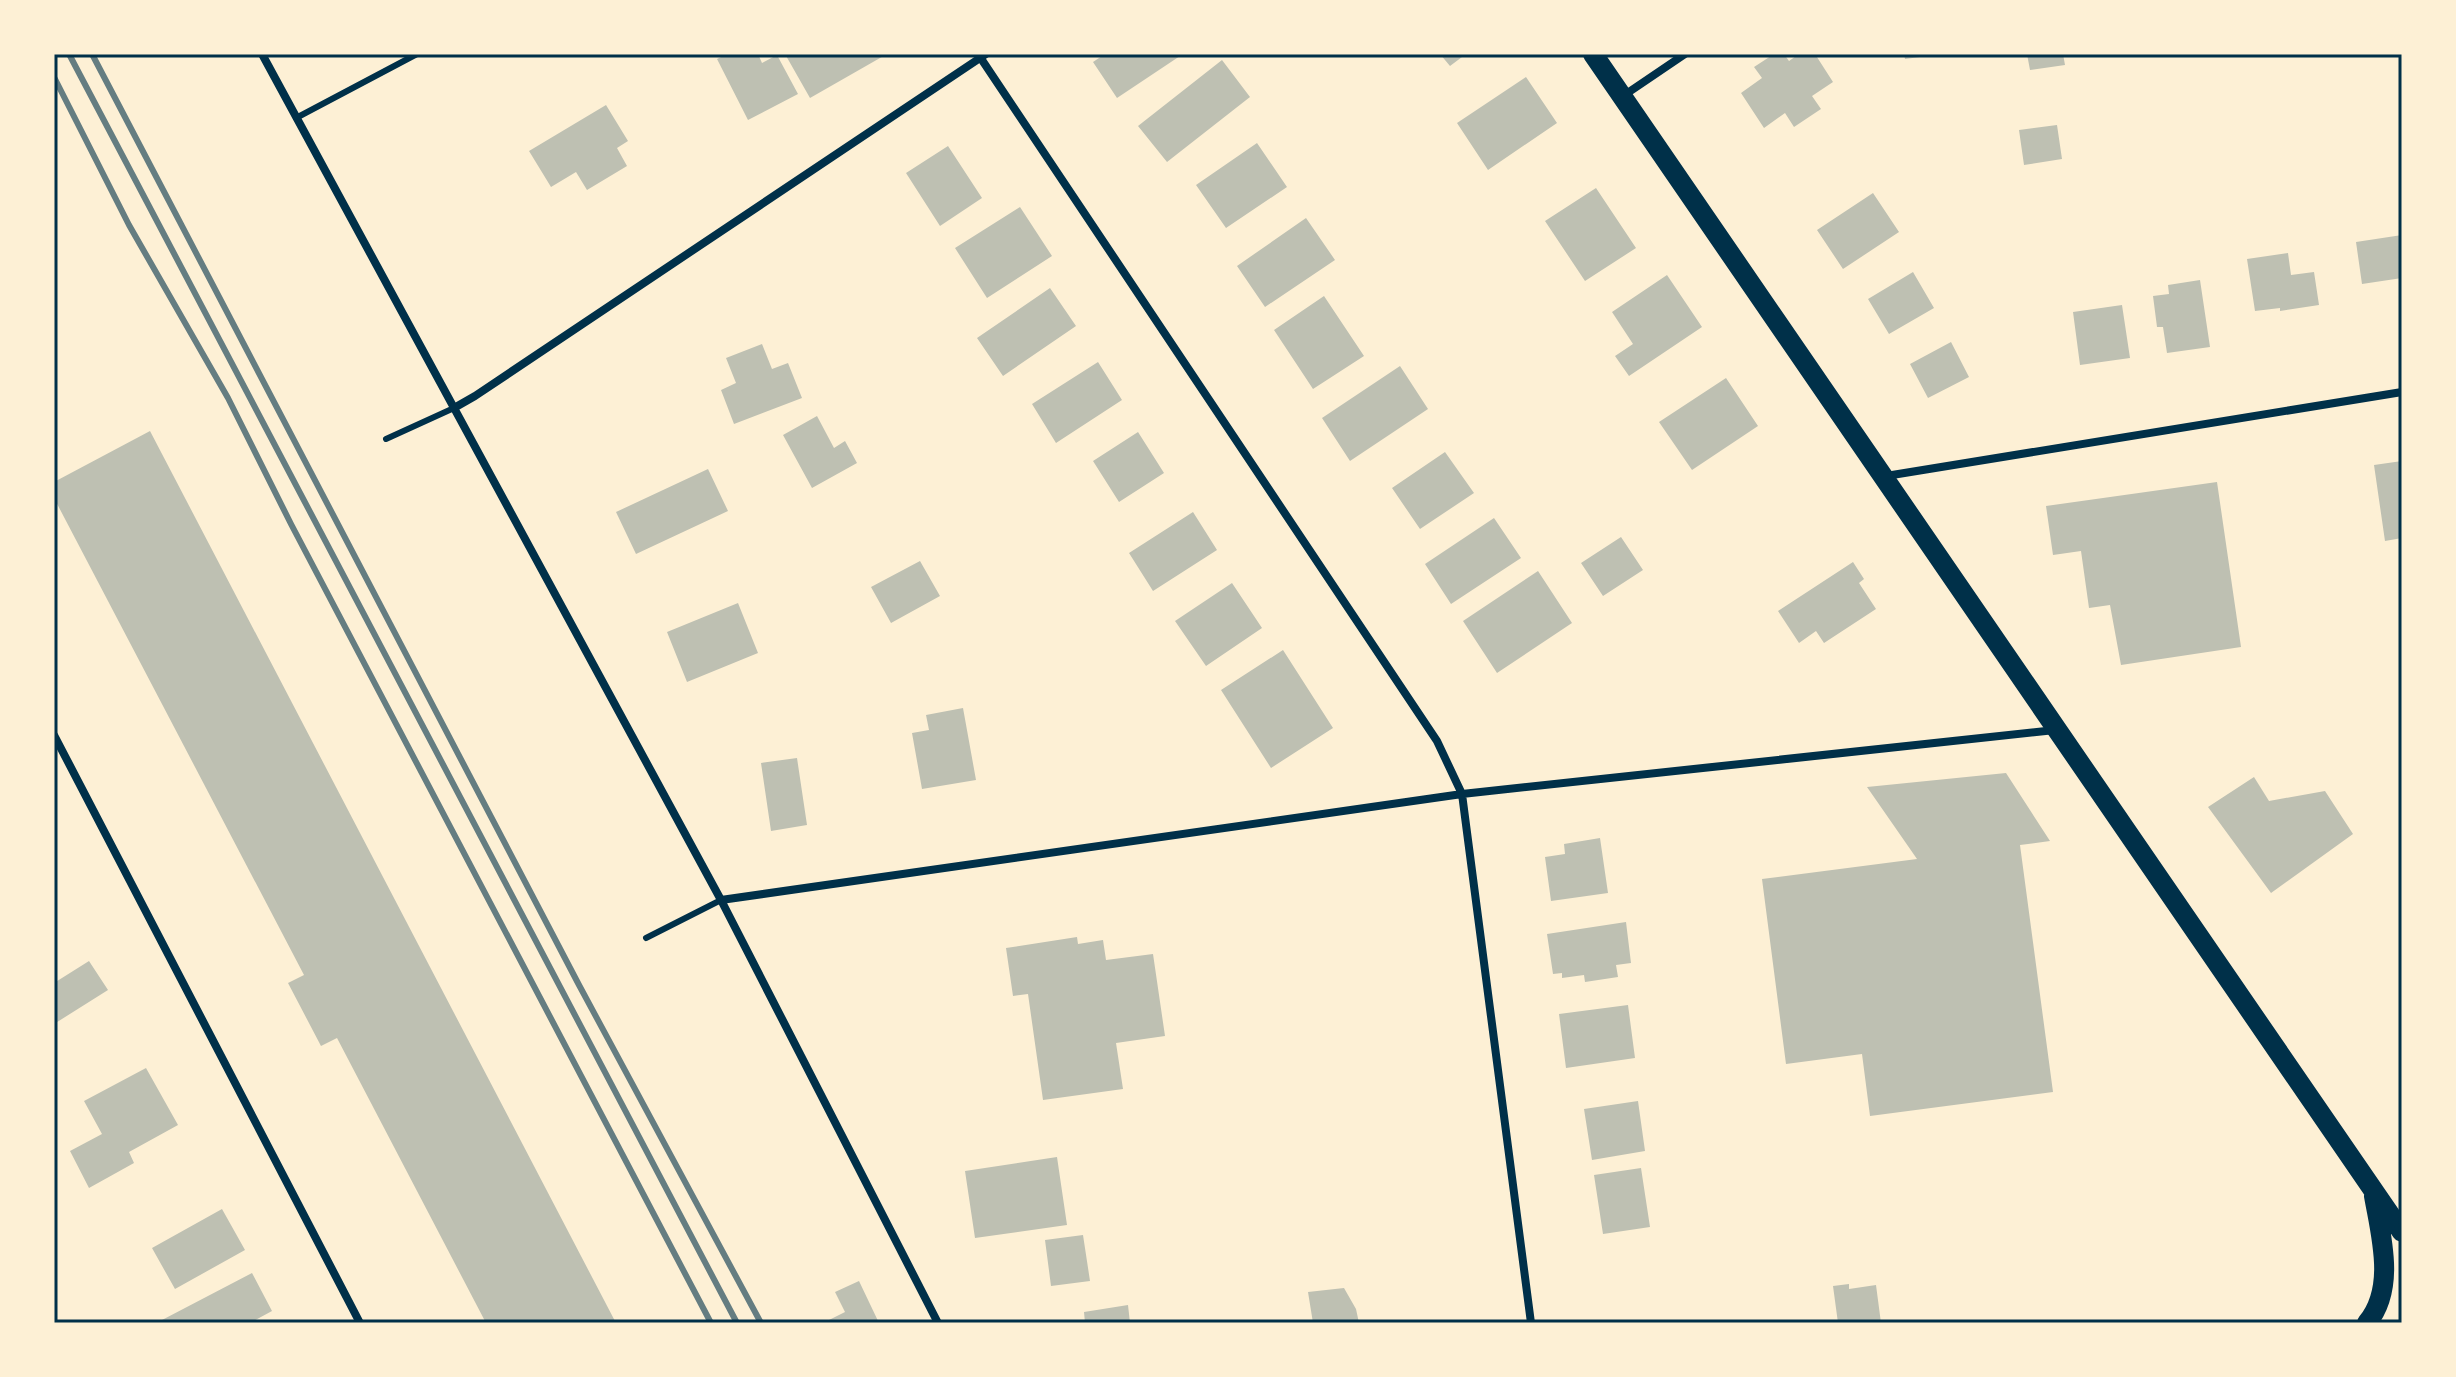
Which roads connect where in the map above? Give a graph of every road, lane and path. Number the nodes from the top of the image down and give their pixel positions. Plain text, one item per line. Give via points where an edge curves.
1 (262, 54) edge
2 (417, 54) edge
3 (1593, 54) edge
4 (1685, 54) edge
5 (981, 55) edge
6 (1622, 96) junction
7 (296, 118) junction
8 (2402, 392) edge
9 (454, 408) junction
10 (386, 439) dead end
11 (1884, 476) junction
12 (2056, 730) junction
13 (54, 735) edge
14 (1462, 794) junction
15 (721, 900) junction
16 (646, 938) dead end
17 (2373, 1188) junction
18 (2402, 1232) edge
19 (360, 1323) edge
20 (938, 1323) edge
21 (1531, 1323) edge
22 (2367, 1323) edge

1 - 7 street
2 - 7 lane
3 - 6 main road
4 - 6 street
5 - 9 street
5 - 14 street via 1437,741
6 - 11 main road
7 - 9 street
8 - 11 street
9 - 10 lane
9 - 15 street
11 - 12 main road
12 - 14 street
12 - 17 main road
13 - 19 street
14 - 15 street
14 - 21 street
15 - 16 lane
15 - 20 street
17 - 18 main road
17 - 22 main road via 2384,1282

